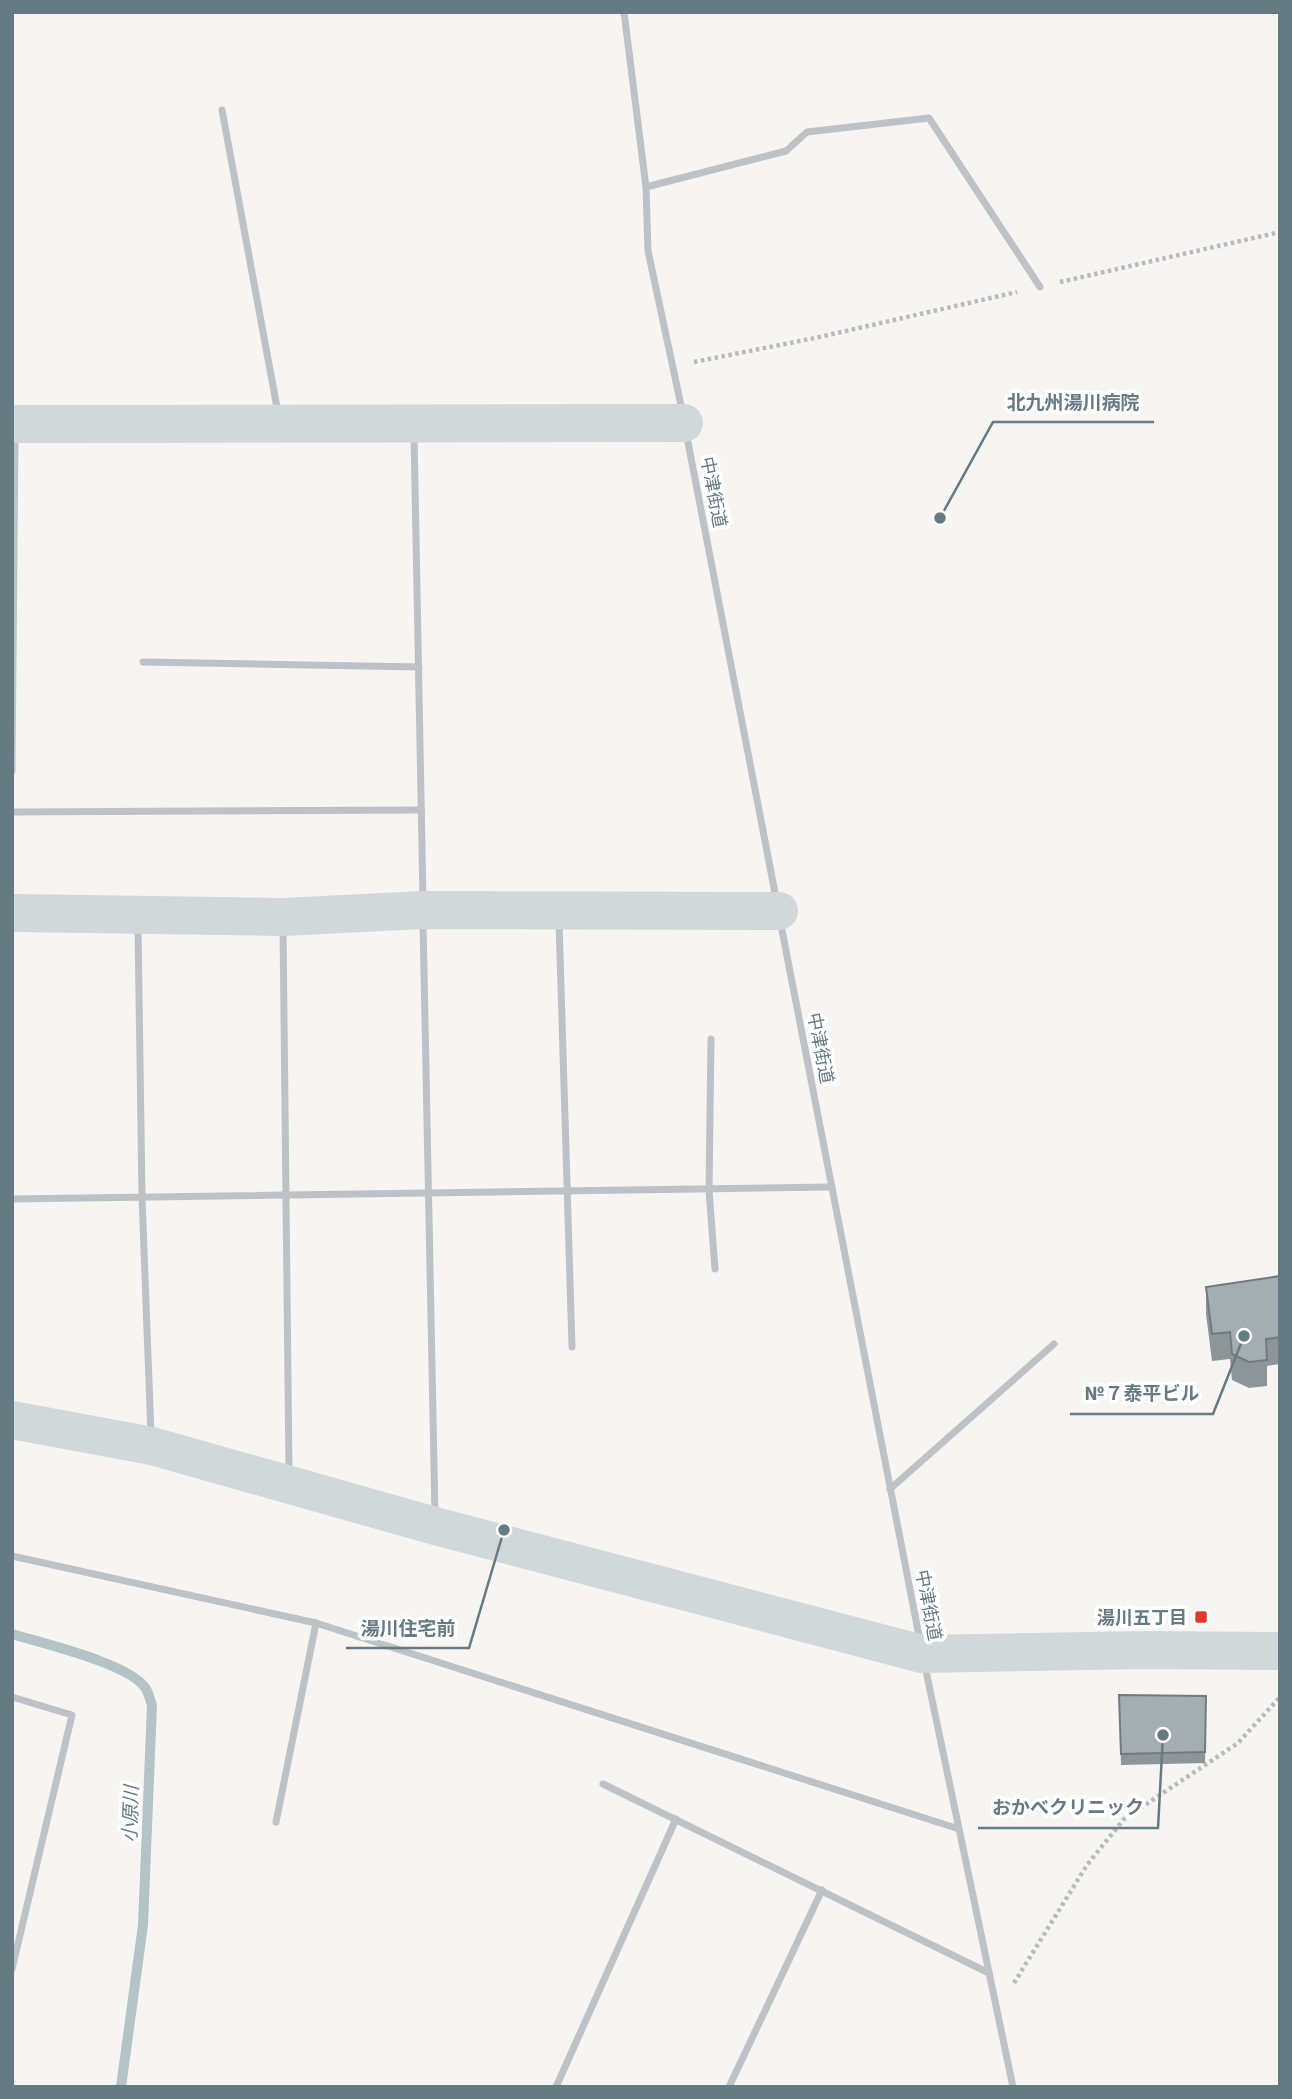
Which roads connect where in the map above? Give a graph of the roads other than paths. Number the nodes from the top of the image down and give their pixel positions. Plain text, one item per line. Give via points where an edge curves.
1 (624, 12) edge
2 (222, 110) dead end
3 (646, 187) junction
4 (1040, 287) road end
5 (414, 423) junction
6 (684, 423) junction
7 (14, 424) edge
8 (280, 424) junction
9 (143, 662) dead end
10 (419, 667) junction
11 (12, 771) edge
12 (421, 810) junction
13 (12, 812) edge
14 (423, 910) junction
15 (558, 911) junction
16 (779, 911) junction
17 (12, 913) edge
18 (137, 915) junction
19 (283, 917) junction
20 (711, 1039) dead end
21 (832, 1186) junction
22 (709, 1190) junction
23 (566, 1192) junction
24 (429, 1193) junction
25 (287, 1196) junction
26 (142, 1197) junction
27 (12, 1199) edge
28 (715, 1269) dead end
29 (1054, 1344) dead end
30 (572, 1347) dead end
31 (12, 1420) edge
32 (152, 1446) junction
33 (289, 1486) junction
34 (890, 1489) junction
35 (435, 1526) junction
36 (12, 1556) edge
37 (316, 1623) junction
38 (1280, 1651) edge
39 (922, 1654) junction
40 (12, 1697) edge
41 (603, 1784) dead end
42 (676, 1819) junction
43 (276, 1822) dead end
44 (959, 1829) junction
45 (822, 1890) junction
46 (12, 1969) edge
47 (989, 1973) junction
48 (556, 2087) edge
49 (729, 2087) edge
50 (1013, 2087) edge

1 - 3 street, 中津街道
2 - 8 street
3 - 4 street via 786,151 807,132 929,118
3 - 6 street, 中津街道 via 648,251
5 - 6 street
5 - 8 street
5 - 10 street
6 - 16 street, 中津街道
7 - 8 street
7 - 11 street
9 - 10 street
10 - 12 street
12 - 13 street
12 - 14 street
14 - 15 street
14 - 19 street
14 - 24 street
15 - 16 street
15 - 23 street
16 - 21 street, 中津街道
17 - 18 street
18 - 19 street
18 - 26 street
19 - 25 street
20 - 22 street
21 - 22 street
21 - 34 street, 中津街道
22 - 23 street
22 - 28 street
23 - 24 street
23 - 30 street
24 - 25 street
24 - 35 street
25 - 26 street
25 - 33 street
26 - 27 street
26 - 32 street
29 - 34 street
31 - 32 street
32 - 33 street
33 - 35 street
34 - 39 street, 中津街道
35 - 39 street
36 - 37 street
37 - 43 street
37 - 44 street
38 - 39 street
39 - 44 street, 中津街道
40 - 46 street via 72,1715
41 - 42 street
42 - 45 street
42 - 48 street
44 - 47 street, 中津街道
45 - 47 street
45 - 49 street
47 - 50 street, 中津街道

